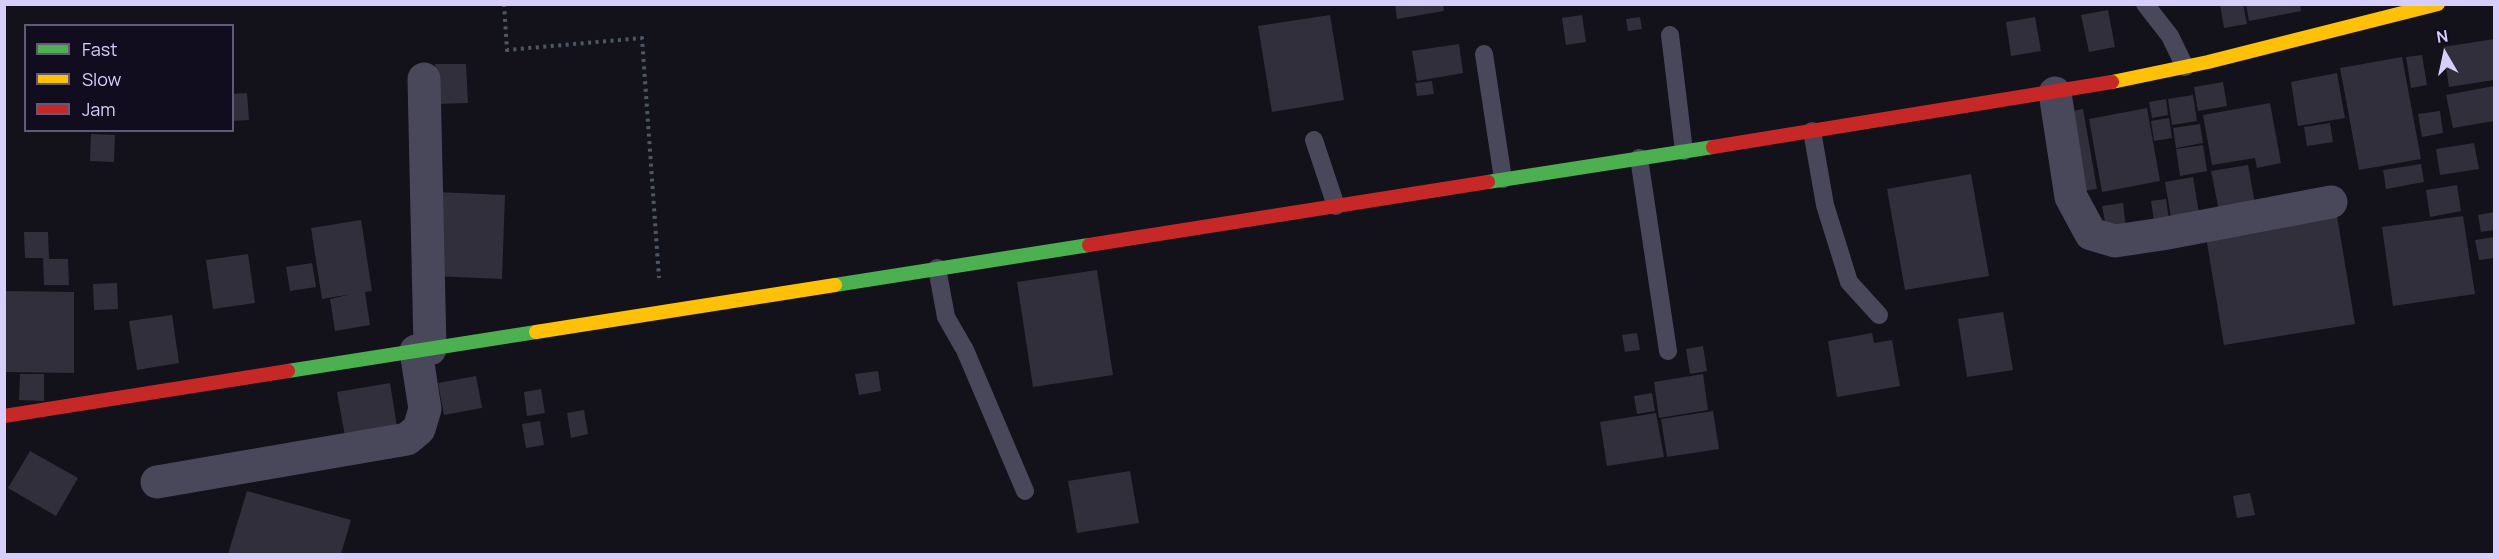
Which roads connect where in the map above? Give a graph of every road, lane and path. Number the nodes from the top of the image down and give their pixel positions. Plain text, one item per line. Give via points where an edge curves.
1 (504, 4) edge
2 (2145, 4) edge
3 (2438, 4) edge
4 (1670, 35) dead end
5 (1484, 54) dead end
6 (2185, 67) junction
7 (424, 78) dead end
8 (2055, 93) junction
9 (1812, 131) junction
10 (1314, 140) dead end
11 (1684, 151) junction
12 (1639, 158) junction
13 (1503, 179) junction
14 (2331, 202) dead end
15 (1336, 206) junction
16 (937, 268) junction
17 (662, 312) junction
18 (1879, 315) dead end
19 (423, 350) junction
20 (1668, 351) dead end
21 (4, 416) edge
22 (157, 482) dead end
23 (1025, 491) dead end

1 - 17 path via 507,50 642,38
2 - 6 lane via 2170,36
3 - 6 street
4 - 11 lane
5 - 13 lane
6 - 8 street
7 - 19 street
8 - 9 street
8 - 14 street via 2071,196 2091,234 2115,241
9 - 11 street
9 - 18 lane via 1825,205 1849,282
10 - 15 lane
11 - 12 street
12 - 13 street
12 - 20 lane
13 - 15 street
15 - 16 street
16 - 17 street
16 - 23 lane via 946,317 965,350
17 - 19 street
19 - 21 street
19 - 22 street via 424,409 419,429 407,439

